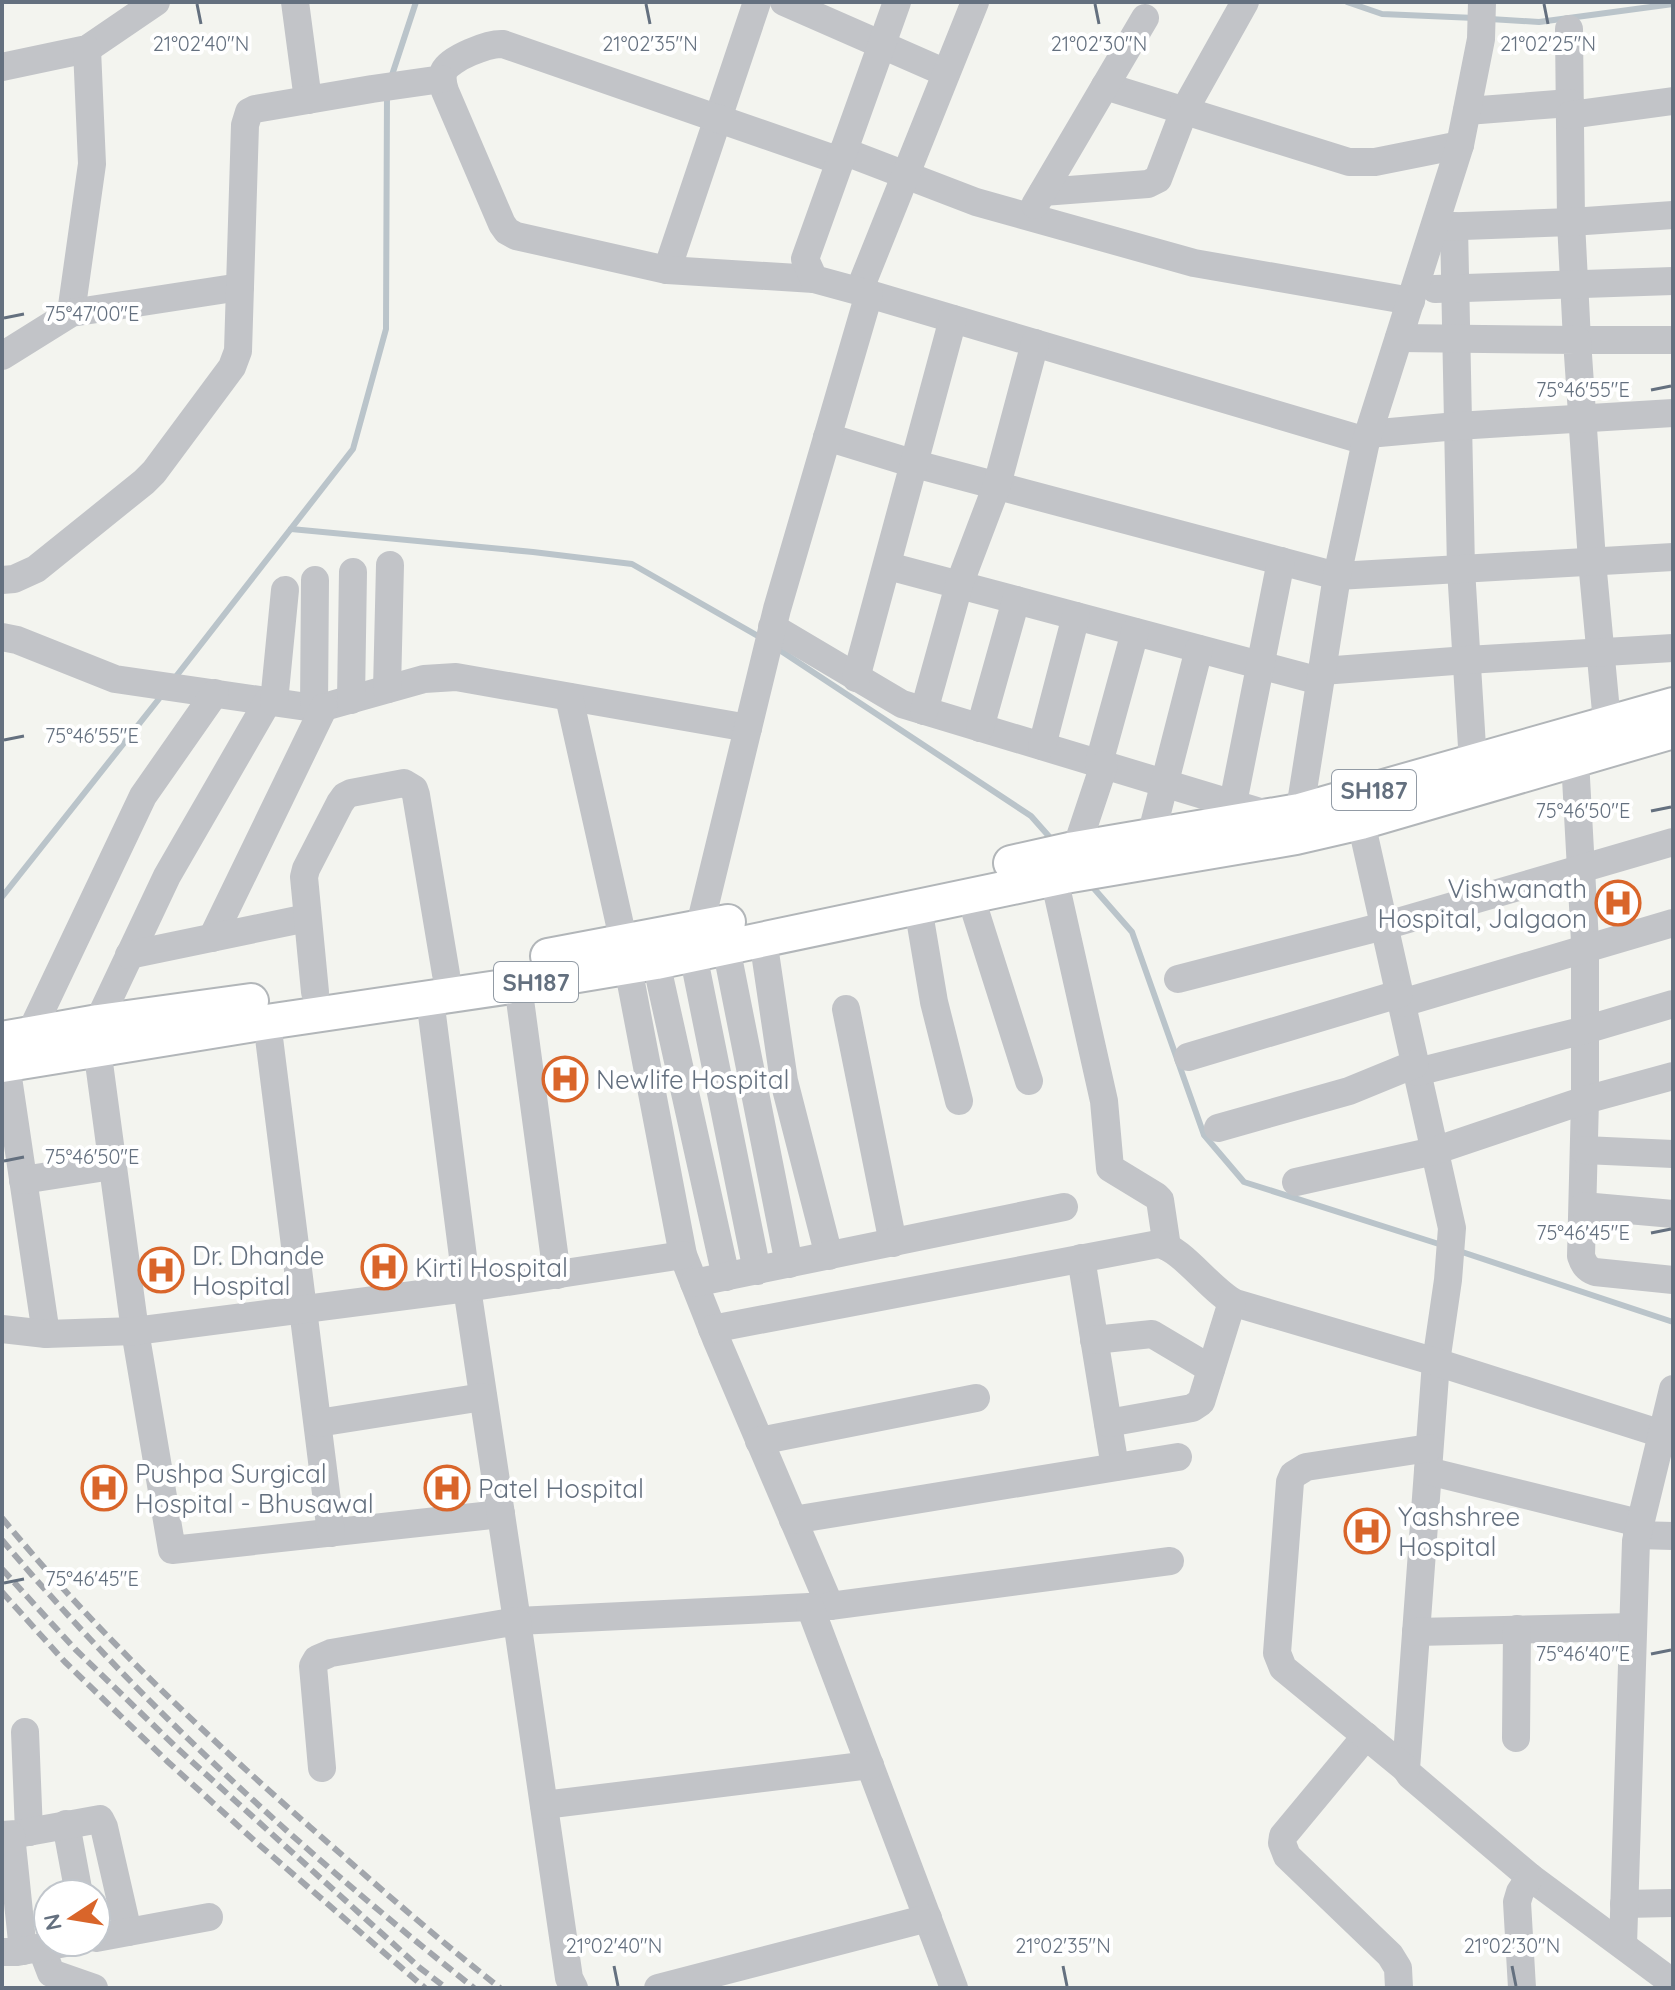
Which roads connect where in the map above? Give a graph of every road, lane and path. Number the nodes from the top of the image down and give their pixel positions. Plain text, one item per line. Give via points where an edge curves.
1 (156, 2) edge
2 (295, 2) edge
3 (757, 2) edge
4 (784, 2) edge
5 (897, 2) edge
6 (975, 2) edge
7 (1245, 2) edge
8 (1482, 2) edge
9 (1145, 18) dead end
10 (1569, 29) dead end
11 (881, 44) junction
12 (87, 49) junction
13 (2, 67) edge
14 (946, 73) junction
15 (429, 81) junction
16 (1105, 86) junction
17 (308, 100) junction
18 (1673, 101) edge
19 (1570, 109) junction
20 (1184, 111) junction
21 (1467, 111) junction
22 (718, 119) junction
23 (1460, 145) junction
24 (842, 156) junction
25 (905, 174) junction
26 (1043, 192) junction
27 (1673, 215) edge
28 (1029, 217) junction
29 (1571, 222) junction
30 (1444, 226) junction
31 (667, 270) junction
32 (814, 279) junction
33 (1673, 281) edge
34 (1574, 284) junction
35 (240, 287) junction
36 (1454, 288) junction
37 (864, 293) junction
38 (1413, 296) junction
39 (71, 313) junction
40 (953, 319) junction
41 (1399, 338) junction
42 (1455, 338) junction
43 (1577, 340) junction
44 (1673, 340) edge
45 (1035, 343) junction
46 (2, 356) edge
47 (1673, 413) edge
48 (1582, 419) junction
49 (1457, 426) junction
50 (827, 437) junction
51 (1367, 437) junction
52 (915, 464) junction
53 (997, 485) junction
54 (1673, 557) edge
55 (1281, 561) junction
56 (1592, 561) junction
57 (390, 565) dead end
58 (888, 566) junction
59 (1461, 569) junction
60 (353, 572) dead end
61 (1337, 576) junction
62 (2, 580) edge
63 (315, 580) dead end
64 (959, 585) junction
65 (285, 590) dead end
66 (1016, 600) junction
67 (1076, 616) junction
68 (772, 627) junction
69 (1135, 632) junction
70 (2, 637) edge
71 (1673, 648) edge
72 (1199, 649) junction
73 (1600, 653) junction
74 (1467, 660) junction
75 (1260, 665) junction
76 (1321, 676) junction
77 (856, 678) junction
78 (387, 689) junction
79 (211, 692) junction
80 (569, 697) junction
81 (271, 701) junction
82 (330, 705) junction
83 (1673, 705) edge
84 (924, 711) junction
85 (748, 728) junction
86 (980, 728) junction
87 (1673, 731) edge
88 (1608, 737) junction
89 (1042, 746) junction
90 (1575, 760) junction
91 (1473, 763) junction
92 (1101, 764) junction
93 (1165, 783) junction
94 (1233, 803) junction
95 (1289, 821) junction
96 (1361, 822) junction
97 (1151, 836) junction
98 (1673, 842) edge
99 (1066, 863) junction
100 (1581, 870) junction
101 (970, 895) junction
102 (918, 907) junction
103 (307, 918) junction
104 (1673, 923) edge
105 (1384, 926) junction
106 (212, 938) junction
107 (763, 939) junction
108 (706, 943) junction
109 (1585, 948) junction
110 (129, 955) junction
111 (636, 957) junction
112 (1178, 979) dead end
113 (518, 985) junction
114 (438, 987) junction
115 (315, 992) junction
116 (1400, 998) junction
117 (1673, 1004) edge
118 (846, 1009) dead end
119 (267, 1022) junction
120 (1585, 1030) junction
121 (97, 1035) junction
122 (10, 1050) edge
123 (1188, 1057) dead end
124 (1416, 1068) junction
125 (1673, 1076) edge
126 (1029, 1081) dead end
127 (1585, 1100) junction
128 (959, 1101) dead end
129 (1218, 1128) dead end
130 (1584, 1150) junction
131 (1434, 1151) junction
132 (1673, 1154) edge
133 (112, 1166) junction
134 (23, 1180) junction
135 (1296, 1182) dead end
136 (1583, 1206) junction
137 (1064, 1207) dead end
138 (1673, 1214) edge
139 (893, 1243) junction
140 (1167, 1247) junction
141 (683, 1255) junction
142 (829, 1256) junction
143 (1081, 1258) junction
144 (789, 1264) junction
145 (757, 1271) junction
146 (557, 1275) junction
147 (726, 1277) junction
148 (1673, 1280) edge
149 (694, 1283) junction
150 (467, 1288) junction
151 (1232, 1302) junction
152 (304, 1309) junction
153 (2, 1329) edge
154 (712, 1329) junction
155 (135, 1331) junction
156 (46, 1334) junction
157 (1094, 1340) junction
158 (1436, 1362) junction
159 (1211, 1369) junction
160 (1673, 1389) edge
161 (483, 1397) junction
162 (976, 1398) dead end
163 (318, 1423) junction
164 (1108, 1423) junction
165 (1662, 1434) junction
166 (759, 1441) junction
167 (1178, 1457) dead end
168 (1429, 1459) junction
169 (1115, 1467) junction
170 (501, 1514) junction
171 (793, 1520) junction
172 (1638, 1529) junction
173 (331, 1533) junction
174 (1673, 1536) edge
175 (1170, 1561) dead end
176 (820, 1607) junction
177 (517, 1621) junction
178 (1633, 1627) junction
179 (1517, 1629) junction
180 (1416, 1632) junction
181 (25, 1732) dead end
182 (1366, 1736) junction
183 (1516, 1738) dead end
184 (870, 1765) junction
185 (322, 1768) dead end
186 (1406, 1769) junction
187 (544, 1805) junction
188 (66, 1824) junction
189 (14, 1834) edge
190 (1530, 1877) junction
191 (76, 1878) edge
192 (1673, 1903) edge
193 (1624, 1904) junction
194 (209, 1917) dead end
195 (928, 1918) junction
196 (128, 1932) junction
197 (112, 1935) edge
198 (1623, 1945) junction
199 (22, 1950) edge
200 (1673, 1983) edge
201 (94, 1988) edge
202 (574, 1988) edge
203 (658, 1988) edge
204 (954, 1988) edge
205 (1399, 1988) edge
206 (1522, 1988) edge

1 - 12 street
2 - 17 street
3 - 22 street
4 - 11 street
5 - 11 street
6 - 14 street
7 - 20 street
8 - 21 street via 1481,39
9 - 16 street
10 - 19 street
11 - 14 street
11 - 24 street
12 - 13 street
12 - 39 street via 92,164
14 - 25 street
15 - 17 street
15 - 22 street via 450,63 488,45 503,44
15 - 31 street via 450,104 507,231
16 - 20 street
16 - 26 street
17 - 35 street via 255,109 246,118
18 - 19 street
19 - 21 street
19 - 29 street
20 - 23 street via 1349,162
20 - 26 street via 1154,182
21 - 23 street
22 - 24 street
22 - 31 street
23 - 30 street
24 - 25 street
24 - 32 street via 805,259
25 - 28 street
25 - 37 street
26 - 28 street
27 - 29 street
28 - 38 street via 1194,263
29 - 30 street
29 - 34 street
30 - 36 street
30 - 38 street
31 - 32 street
32 - 37 street
33 - 34 street
34 - 36 street
34 - 43 street
35 - 39 street
35 - 62 street via 234,362 154,472 36,569
36 - 38 street
36 - 42 street
37 - 40 street
37 - 50 street
38 - 41 street
39 - 46 street
40 - 45 street
40 - 52 street
41 - 42 street
41 - 51 street
42 - 43 street
42 - 49 street
43 - 44 street
43 - 48 street
45 - 51 street
45 - 53 street
47 - 48 street
48 - 49 street
48 - 56 street
49 - 51 street
49 - 59 street
50 - 52 street
50 - 68 street
51 - 61 street
52 - 53 street
52 - 58 street
53 - 55 street
53 - 64 street
54 - 56 street
55 - 61 street
55 - 75 street
56 - 59 street
56 - 73 street
57 - 78 street
58 - 64 street
58 - 77 street
59 - 61 street
59 - 74 street
60 - 82 street
61 - 76 street
63 - 82 street
64 - 66 street
64 - 84 street
65 - 81 street
66 - 67 street
66 - 86 street
67 - 69 street
67 - 89 street
68 - 77 street
68 - 85 street
69 - 72 street
69 - 92 street
70 - 79 street via 115,679
71 - 73 street
72 - 75 street
72 - 93 street
73 - 74 street
73 - 88 street
74 - 76 street
74 - 91 street
75 - 76 street
75 - 94 street
76 - 95 street
77 - 84 street
78 - 80 street via 456,677
78 - 82 street
79 - 81 street
79 - 122 street via 143,796
80 - 85 street
80 - 111 street
81 - 82 street
81 - 110 street via 171,868
82 - 106 street
83 - 88 main road, SH187
84 - 86 street
85 - 108 street
86 - 89 street
87 - 88 main road, SH187
88 - 90 main road, SH187
88 - 91 main road, SH187
89 - 92 street
90 - 96 main road, SH187
90 - 100 street
91 - 95 main road, SH187
92 - 93 street
92 - 99 street
93 - 94 street
93 - 97 street
94 - 95 street
95 - 96 main road, SH187
95 - 97 main road, SH187
95 - 99 main road, SH187
96 - 105 street
97 - 99 main road, SH187
98 - 100 street
99 - 101 main road, SH187
99 - 108 main road, SH187
99 - 140 street via 1110,1168 1160,1200
100 - 105 street
100 - 109 street
101 - 102 main road, SH187
101 - 126 street
102 - 107 main road, SH187
102 - 128 street
103 - 106 street
103 - 114 street via 306,869 345,796 410,785 416,795
103 - 115 street
104 - 109 street
105 - 112 street
105 - 116 street
106 - 110 street
107 - 108 main road, SH187
107 - 142 street via 784,1081
108 - 111 main road, SH187
108 - 144 street
108 - 145 street
109 - 116 street
109 - 120 street
110 - 121 street
111 - 113 main road, SH187
111 - 114 main road, SH187
111 - 141 street
111 - 147 street
113 - 114 main road, SH187
113 - 146 street
114 - 115 main road, SH187
114 - 119 main road, SH187
114 - 150 street
115 - 121 main road, SH187
116 - 123 street
116 - 124 street
117 - 120 street
118 - 139 street
119 - 121 main road, SH187
119 - 152 street
120 - 124 street
120 - 127 street
121 - 122 main road, SH187
121 - 133 street
122 - 134 street
124 - 129 street
124 - 131 street
125 - 127 street
127 - 130 street
127 - 131 street
130 - 132 street
130 - 136 street
131 - 135 street
131 - 158 street via 1452,1228
133 - 134 street
133 - 155 street
134 - 156 street
136 - 138 street
136 - 148 street via 1581,1256 1589,1270
137 - 139 street
139 - 142 street
140 - 143 street via 1151,1245
140 - 151 street
141 - 146 street
141 - 149 street
142 - 144 street
143 - 154 street
143 - 157 street
144 - 145 street
145 - 147 street
146 - 150 street
147 - 149 street
149 - 154 street
150 - 152 street
150 - 161 street
151 - 158 street
151 - 159 street
152 - 155 street
152 - 163 street
153 - 156 street
154 - 166 street
155 - 156 street
155 - 173 street via 172,1550
157 - 159 street via 1152,1334
157 - 164 street
158 - 165 street
158 - 168 street
159 - 164 street via 1196,1406
160 - 165 street
161 - 163 street
161 - 170 street
162 - 166 street
163 - 173 street
164 - 169 street
165 - 172 street
166 - 171 street
167 - 169 street
168 - 172 street
168 - 180 street
168 - 182 street via 1306,1467 1290,1482 1279,1661
169 - 171 street
170 - 173 street
170 - 177 street
171 - 176 street
172 - 174 street
172 - 178 street
175 - 176 street
176 - 177 street
176 - 184 street
177 - 185 street via 317,1659 313,1666
177 - 187 street
178 - 179 street
178 - 193 street
179 - 180 street
179 - 183 street
180 - 186 street
181 - 189 street
182 - 186 street
182 - 205 street via 1282,1843 1287,1856 1390,1955 1398,1968
184 - 187 street
184 - 195 street
186 - 190 street
187 - 202 street
188 - 189 street
188 - 191 street
188 - 196 street via 103,1822
189 - 199 street
190 - 198 street
190 - 206 street via 1517,1902
192 - 193 street
193 - 198 street
194 - 196 street
195 - 203 street
195 - 204 street
196 - 197 street
198 - 200 street
199 - 201 street via 51,1973

